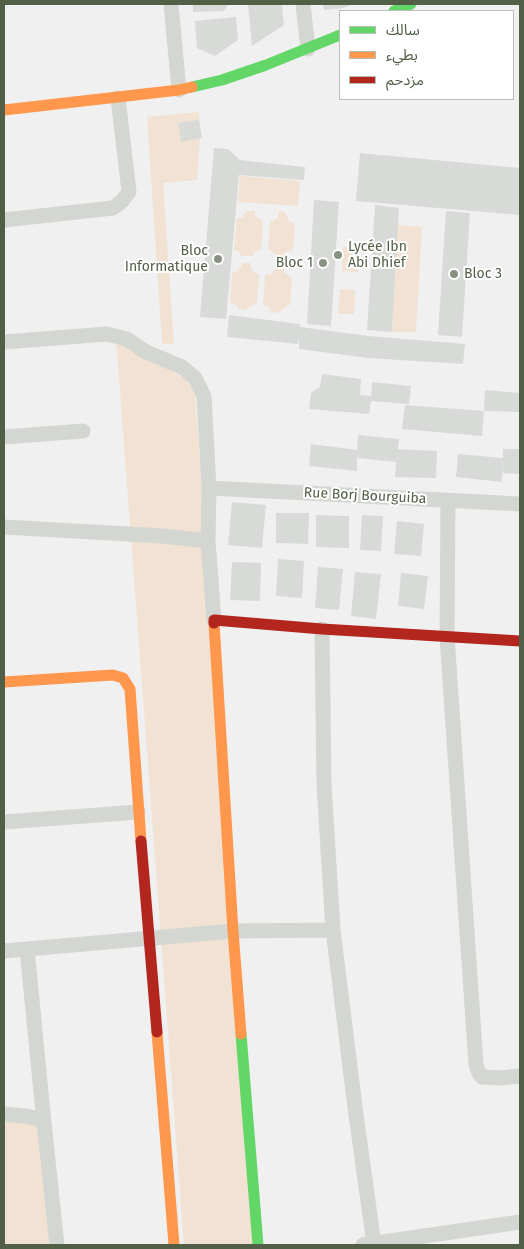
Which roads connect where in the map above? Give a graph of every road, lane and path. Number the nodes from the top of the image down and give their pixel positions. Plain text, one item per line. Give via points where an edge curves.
1 (171, 4) edge
2 (303, 4) edge
3 (411, 4) edge
4 (396, 10) edge
5 (339, 35) edge
6 (308, 49) junction
7 (179, 90) junction
8 (118, 98) junction
9 (4, 110) edge
10 (4, 220) edge
11 (4, 342) edge
12 (82, 431) dead end
13 (4, 437) edge
14 (209, 488) junction
15 (448, 501) junction
16 (520, 504) edge
17 (4, 527) edge
18 (208, 541) junction
19 (214, 620) junction
20 (322, 629) junction
21 (447, 636) junction
22 (520, 641) edge
23 (4, 682) edge
24 (138, 812) junction
25 (4, 822) edge
26 (334, 930) junction
27 (233, 931) junction
28 (150, 937) junction
29 (27, 949) junction
30 (4, 951) edge
31 (520, 1076) edge
32 (4, 1114) edge
33 (44, 1123) junction
34 (520, 1222) edge
35 (369, 1244) edge
36 (57, 1245) edge
37 (174, 1245) edge
38 (258, 1245) edge

1 - 7 street
2 - 6 street
3 - 4 street
5 - 6 street
6 - 7 street via 222,80
7 - 8 street
8 - 9 street
8 - 10 street via 129,192 122,202 113,208
11 - 14 street via 107,334 126,339 182,368 195,378 204,396
12 - 13 street
14 - 15 street, Rue Borj Bourguiba
14 - 18 street
15 - 16 street, Rue Borj Bourguiba
15 - 21 street
17 - 18 street
18 - 19 street
19 - 20 street
19 - 27 street
20 - 21 street
20 - 26 street via 324,784
21 - 22 street
21 - 31 street via 476,1065 482,1077
23 - 24 street via 113,675 123,678 130,689
24 - 25 street
24 - 28 street
26 - 27 street
26 - 35 street
27 - 28 street
27 - 38 street
28 - 29 street
28 - 37 street
29 - 30 street
29 - 33 street
32 - 33 street via 30,1117
33 - 36 street
34 - 35 street

